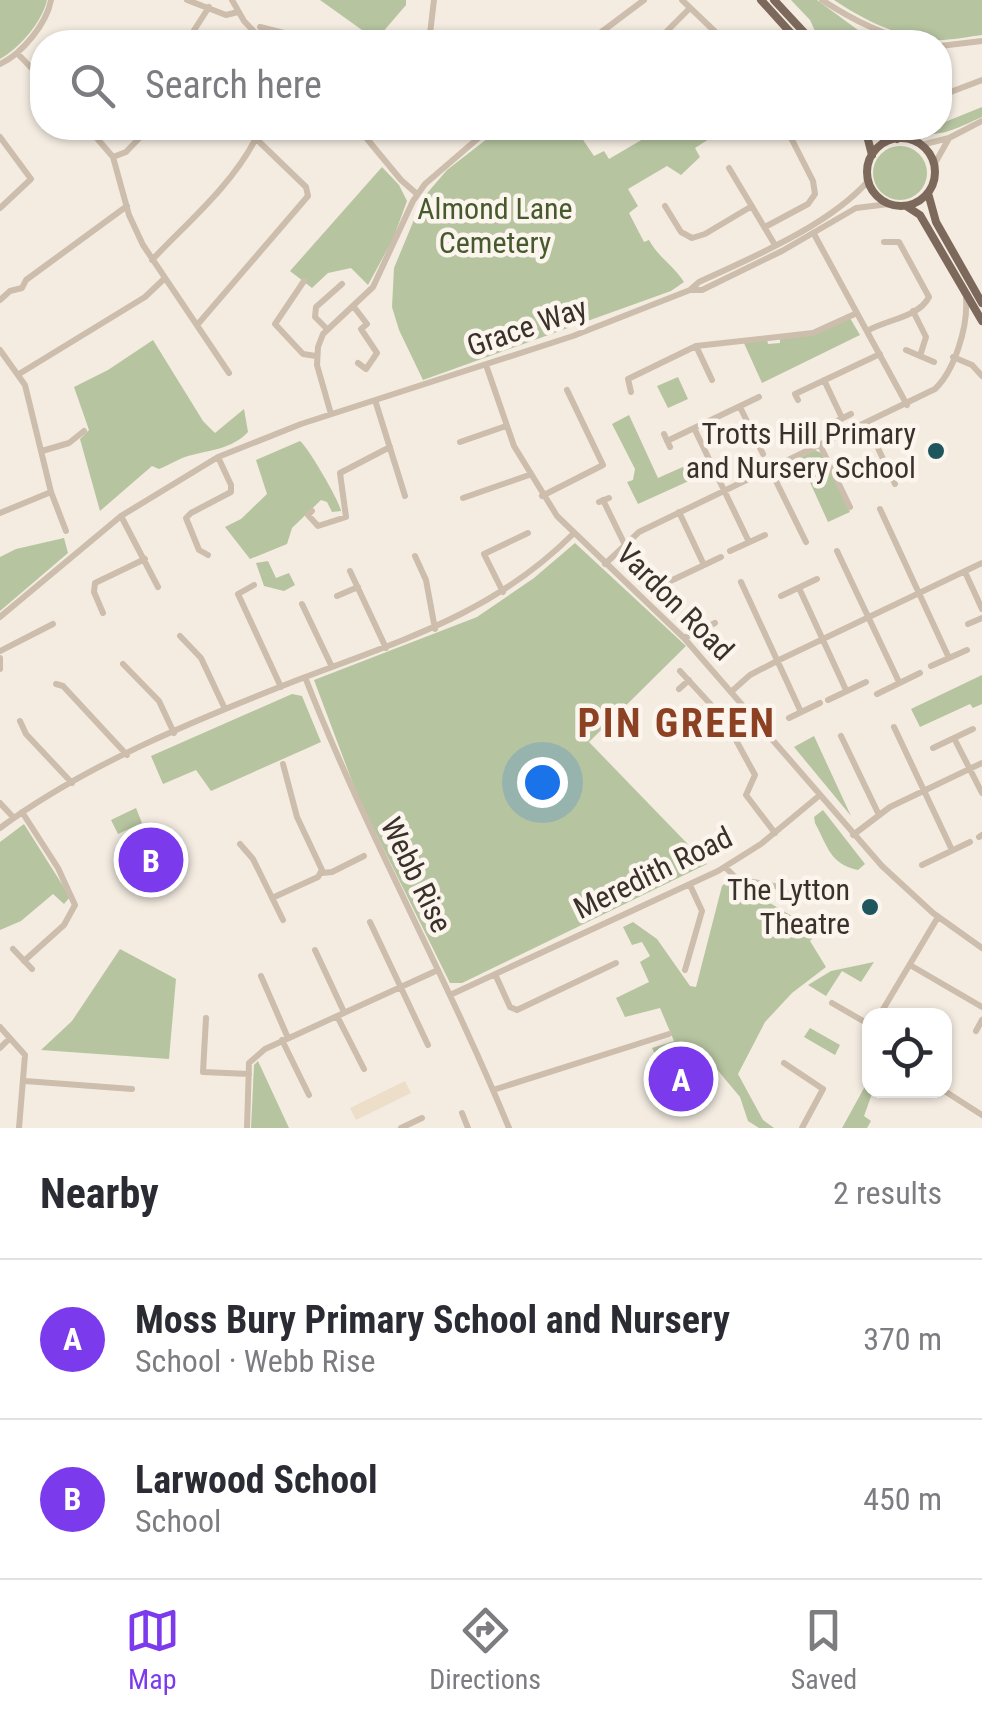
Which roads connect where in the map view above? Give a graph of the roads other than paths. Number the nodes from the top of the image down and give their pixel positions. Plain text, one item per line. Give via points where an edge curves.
1 (50, 0) edge
2 (187, 0) edge
3 (232, 0) edge
4 (434, 0) edge
5 (644, 0) edge
6 (682, 0) edge
7 (761, 0) edge
8 (774, 0) edge
9 (822, 0) edge
10 (209, 7) junction
11 (690, 8) junction
12 (238, 12) junction
13 (260, 27) dead end
14 (35, 30) edge
15 (195, 30) edge
16 (254, 30) edge
17 (272, 30) edge
18 (430, 30) edge
19 (604, 30) edge
20 (668, 30) edge
21 (713, 30) edge
22 (788, 30) edge
23 (802, 30) edge
24 (875, 30) edge
25 (30, 36) edge
26 (982, 41) edge
27 (952, 45) edge
28 (16, 53) junction
29 (0, 64) edge
30 (30, 67) edge
31 (982, 80) edge
32 (952, 91) edge
33 (982, 120) edge
34 (952, 136) edge
35 (0, 137) edge
36 (98, 140) edge
37 (138, 140) edge
38 (255, 140) edge
39 (258, 140) edge
40 (368, 140) edge
41 (475, 140) edge
42 (792, 140) edge
43 (868, 140) edge
44 (894, 140) edge
45 (900, 140) edge
46 (941, 140) edge
47 (948, 140) edge
48 (922, 145) junction
49 (872, 155) junction
50 (112, 157) junction
51 (934, 165) junction
52 (729, 168) dead end
53 (869, 180) junction
54 (928, 193) junction
55 (418, 194) junction
56 (889, 204) junction
57 (127, 206) junction
58 (665, 206) dead end
59 (752, 206) junction
60 (906, 206) junction
61 (0, 208) edge
62 (765, 226) junction
63 (814, 234) junction
64 (884, 242) dead end
65 (775, 244) junction
66 (152, 260) junction
67 (165, 278) junction
68 (304, 282) dead end
69 (342, 284) dead end
70 (690, 290) junction
71 (966, 292) junction
72 (0, 300) edge
73 (982, 303) edge
74 (354, 307) junction
75 (913, 311) junction
76 (857, 312) junction
77 (964, 320) junction
78 (982, 322) edge
79 (198, 324) junction
80 (327, 329) junction
81 (867, 331) junction
82 (696, 346) junction
83 (0, 350) edge
84 (906, 350) dead end
85 (880, 354) junction
86 (316, 356) junction
87 (920, 356) junction
88 (953, 357) junction
89 (934, 362) dead end
90 (358, 363) dead end
91 (486, 365) junction
92 (229, 373) dead end
93 (19, 374) junction
94 (982, 376) edge
95 (712, 380) dead end
96 (824, 380) junction
97 (568, 390) dead end
98 (631, 392) dead end
99 (759, 397) dead end
100 (375, 400) junction
101 (798, 400) dead end
102 (907, 404) junction
103 (740, 407) junction
104 (331, 414) junction
105 (850, 414) dead end
106 (866, 423) junction
107 (506, 426) junction
108 (694, 428) junction
109 (84, 431) dead end
110 (667, 441) dead end
111 (460, 442) dead end
112 (820, 445) junction
113 (390, 447) junction
114 (42, 450) junction
115 (763, 454) dead end
116 (218, 457) junction
117 (770, 469) junction
118 (529, 475) junction
119 (895, 484) dead end
120 (724, 491) junction
121 (51, 492) junction
122 (406, 496) dead end
123 (542, 496) junction
124 (462, 498) dead end
125 (604, 500) dead end
126 (850, 507) dead end
127 (880, 509) dead end
128 (678, 512) junction
129 (0, 513) edge
130 (307, 515) dead end
131 (121, 516) junction
132 (66, 531) dead end
133 (528, 533) dead end
134 (573, 534) junction
135 (765, 535) dead end
136 (749, 542) junction
137 (806, 542) dead end
138 (624, 543) junction
139 (730, 551) dead end
140 (837, 552) dead end
141 (208, 555) dead end
142 (415, 556) dead end
143 (720, 556) dead end
144 (145, 559) junction
145 (605, 564) junction
146 (982, 564) edge
147 (704, 565) junction
148 (350, 572) dead end
149 (965, 572) junction
150 (817, 579) dead end
151 (741, 582) dead end
152 (254, 585) dead end
153 (662, 585) dead end
154 (158, 587) dead end
155 (358, 587) junction
156 (799, 588) junction
157 (503, 592) junction
158 (919, 593) junction
159 (337, 596) dead end
160 (780, 596) dead end
161 (302, 604) dead end
162 (982, 609) edge
163 (104, 613) dead end
164 (0, 616) edge
165 (868, 618) junction
166 (982, 618) edge
167 (714, 623) dead end
168 (53, 624) dead end
169 (968, 624) dead end
170 (435, 629) junction
171 (180, 636) dead end
172 (684, 638) junction
173 (823, 639) junction
174 (386, 648) junction
175 (967, 650) dead end
176 (0, 655) edge
177 (949, 658) junction
178 (777, 660) junction
179 (123, 664) dead end
180 (930, 666) dead end
181 (332, 667) junction
182 (0, 669) edge
183 (680, 671) dead end
184 (920, 672) dead end
185 (305, 677) junction
186 (689, 680) junction
187 (866, 682) dead end
188 (898, 682) junction
189 (56, 684) dead end
190 (280, 687) junction
191 (679, 688) dead end
192 (846, 690) junction
193 (732, 691) junction
194 (876, 694) dead end
195 (226, 710) junction
196 (802, 712) junction
197 (788, 718) dead end
198 (20, 720) dead end
199 (894, 727) dead end
200 (973, 729) dead end
201 (174, 733) junction
202 (840, 736) dead end
203 (954, 738) junction
204 (933, 748) dead end
205 (127, 755) junction
206 (982, 763) edge
207 (283, 764) dead end
208 (970, 769) junction
209 (72, 783) junction
210 (924, 790) junction
211 (982, 793) edge
212 (820, 795) junction
213 (0, 802) edge
214 (22, 812) junction
215 (879, 814) junction
216 (14, 818) junction
217 (0, 828) edge
218 (775, 834) junction
219 (853, 834) junction
220 (970, 842) dead end
221 (240, 844) dead end
222 (952, 850) junction
223 (364, 856) dead end
224 (922, 864) dead end
225 (725, 867) junction
226 (322, 873) junction
227 (690, 886) junction
228 (834, 897) dead end
229 (272, 898) junction
230 (938, 917) junction
231 (283, 920) dead end
232 (370, 922) dead end
233 (982, 948) edge
234 (12, 949) dead end
235 (315, 950) dead end
236 (24, 961) junction
237 (616, 963) dead end
238 (910, 965) junction
239 (32, 968) dead end
240 (438, 970) junction
241 (684, 970) dead end
242 (495, 974) junction
243 (261, 976) dead end
244 (400, 986) junction
245 (450, 995) junction
246 (832, 1002) dead end
247 (885, 1008) edge
248 (982, 1008) edge
249 (340, 1014) junction
250 (206, 1018) dead end
251 (862, 1020) edge
252 (982, 1020) edge
253 (0, 1027) edge
254 (976, 1031) dead end
255 (669, 1034) dead end
256 (10, 1038) junction
257 (285, 1039) junction
258 (428, 1044) dead end
259 (0, 1048) edge
260 (784, 1063) dead end
261 (364, 1069) dead end
262 (249, 1074) junction
263 (25, 1081) junction
264 (132, 1089) dead end
265 (493, 1090) junction
266 (309, 1095) dead end
267 (952, 1096) edge
268 (462, 1113) dead end
269 (982, 1115) edge
270 (422, 1118) dead end
271 (19, 1128) edge
272 (247, 1128) edge
273 (401, 1128) edge
274 (468, 1128) edge
275 (509, 1128) edge
276 (802, 1128) edge

1 - 14 street
2 - 10 street
3 - 12 street
4 - 18 street
5 - 19 street
6 - 11 street
7 - 22 main road
8 - 23 main road
9 - 24 street
10 - 12 street
10 - 15 street
11 - 20 street
11 - 21 street
12 - 16 street
13 - 17 street
25 - 28 street
26 - 27 street
28 - 29 street
28 - 30 street
31 - 32 street
33 - 34 street
35 - 61 street via 30,179
36 - 50 street
37 - 50 street
38 - 66 street
39 - 79 street via 308,196
40 - 55 street
41 - 55 street
42 - 62 street via 815,194
43 - 49 main road
44 - 49 main road
45 - 48 main road
46 - 48 street
47 - 51 street
48 - 51 main road
49 - 53 main road
50 - 57 street
51 - 54 main road
52 - 59 street
53 - 56 main road
53 - 65 street, Grace Way via 852,198
54 - 60 main road
54 - 73 main road via 936,222
55 - 74 street via 380,277
56 - 60 main road
56 - 63 street, Grace Way via 863,205
57 - 66 street
57 - 72 street
58 - 59 street via 681,232 697,238
59 - 62 street
60 - 71 main road via 920,215
62 - 65 street
63 - 70 street, Grace Way
63 - 76 street
64 - 75 street via 898,242 928,290 926,303
65 - 70 street, Grace Way
66 - 67 street
67 - 79 street
67 - 93 street
68 - 86 street via 275,324 304,354
69 - 80 street via 316,306 315,318
70 - 91 street, Grace Way
71 - 77 street
71 - 78 main road
74 - 80 street
74 - 90 street via 377,352 366,369
75 - 81 street
75 - 87 street via 926,336
76 - 81 street
76 - 82 street via 814,333
77 - 78 street
77 - 88 street
79 - 92 street
80 - 86 street
81 - 85 street
82 - 95 street
82 - 98 street via 628,379
83 - 93 street
84 - 87 street
85 - 96 street
85 - 102 street
86 - 104 street
87 - 89 street
88 - 94 street
88 - 102 street via 938,387
91 - 100 street, Grace Way
91 - 107 street, Vardon Road
93 - 114 street
96 - 101 street via 795,394
96 - 105 street via 838,420
97 - 123 street via 603,465
99 - 103 street
100 - 104 street, Grace Way
100 - 113 street
102 - 106 street
103 - 108 street
103 - 115 street
104 - 116 street, Grace Way
106 - 112 street
106 - 119 street
107 - 111 street
107 - 118 street, Vardon Road
108 - 110 street
108 - 120 street
109 - 114 street
112 - 117 street
112 - 126 street
113 - 122 street
113 - 130 street via 340,472 346,517 318,526
114 - 121 street
116 - 131 street, Grace Way
116 - 141 street via 231,492 186,518
117 - 120 street
117 - 137 street
118 - 123 street, Vardon Road
118 - 124 street
120 - 128 street
120 - 136 street
121 - 129 street
121 - 132 street
123 - 134 street, Vardon Road
125 - 138 street
127 - 158 street
128 - 138 street
128 - 147 street
131 - 144 street
131 - 164 street, Grace Way
133 - 157 street via 484,554
134 - 145 street, Vardon Road
134 - 157 street
135 - 136 street
136 - 139 street
138 - 145 street
140 - 165 street
142 - 170 street
143 - 147 street
144 - 154 street
144 - 163 street via 96,583
145 - 172 street, Vardon Road
146 - 149 street
147 - 153 street
148 - 155 street
149 - 158 street
149 - 162 street
150 - 156 street
151 - 178 street
152 - 190 street via 238,594
155 - 159 street
155 - 174 street
156 - 160 street
156 - 173 street
157 - 170 street
158 - 165 street
158 - 177 street
161 - 181 street
165 - 173 street
165 - 188 street
166 - 169 street
167 - 172 street
168 - 176 street
170 - 174 street
171 - 195 street via 201,658
172 - 193 street, Vardon Road
173 - 178 street
173 - 192 street
174 - 181 street
175 - 177 street
176 - 182 street
177 - 180 street
178 - 193 street
178 - 196 street
179 - 201 street via 159,701
181 - 185 street
183 - 186 street
184 - 188 street
185 - 190 street
185 - 240 street, Webb Rise
186 - 191 street
186 - 218 street via 739,744 755,775 746,795
187 - 192 street
188 - 194 street
189 - 205 street
190 - 195 street
192 - 196 street
193 - 212 street, Vardon Road
195 - 201 street
196 - 197 street
198 - 209 street
199 - 210 street
200 - 203 street
201 - 205 street
202 - 215 street
203 - 204 street
203 - 208 street
205 - 209 street
206 - 208 street
207 - 226 street
208 - 210 street
208 - 211 street
209 - 214 street
210 - 215 street
210 - 222 street
212 - 218 street, Meredith Road
212 - 219 street, Vardon Road
213 - 216 street
214 - 216 street
214 - 236 street via 75,905 64,925
215 - 219 street
216 - 217 street
218 - 225 street, Meredith Road
219 - 230 street, Vardon Road
220 - 222 street
221 - 229 street
222 - 224 street
223 - 226 street
225 - 227 street, Meredith Road
225 - 228 street via 738,878
226 - 229 street
227 - 241 street via 702,911
227 - 242 street, Meredith Road
229 - 231 street
230 - 233 street, Vardon Road
230 - 238 street
232 - 244 street
234 - 236 street
235 - 249 street
236 - 239 street
237 - 242 street via 517,1010
238 - 247 street
238 - 248 street
240 - 244 street
240 - 245 street, Webb Rise
242 - 245 street, Meredith Road
243 - 257 street
244 - 249 street
244 - 258 street
245 - 265 street, Webb Rise
246 - 251 street
249 - 257 street
249 - 261 street
250 - 262 street via 203,1072
252 - 254 street
253 - 256 street
255 - 265 street
256 - 259 street
256 - 263 street via 25,1055
257 - 262 street via 250,1063
257 - 266 street
260 - 276 street via 822,1089
262 - 272 street
263 - 264 street
263 - 271 street
265 - 275 street, Webb Rise
267 - 269 street
268 - 274 street
270 - 273 street

